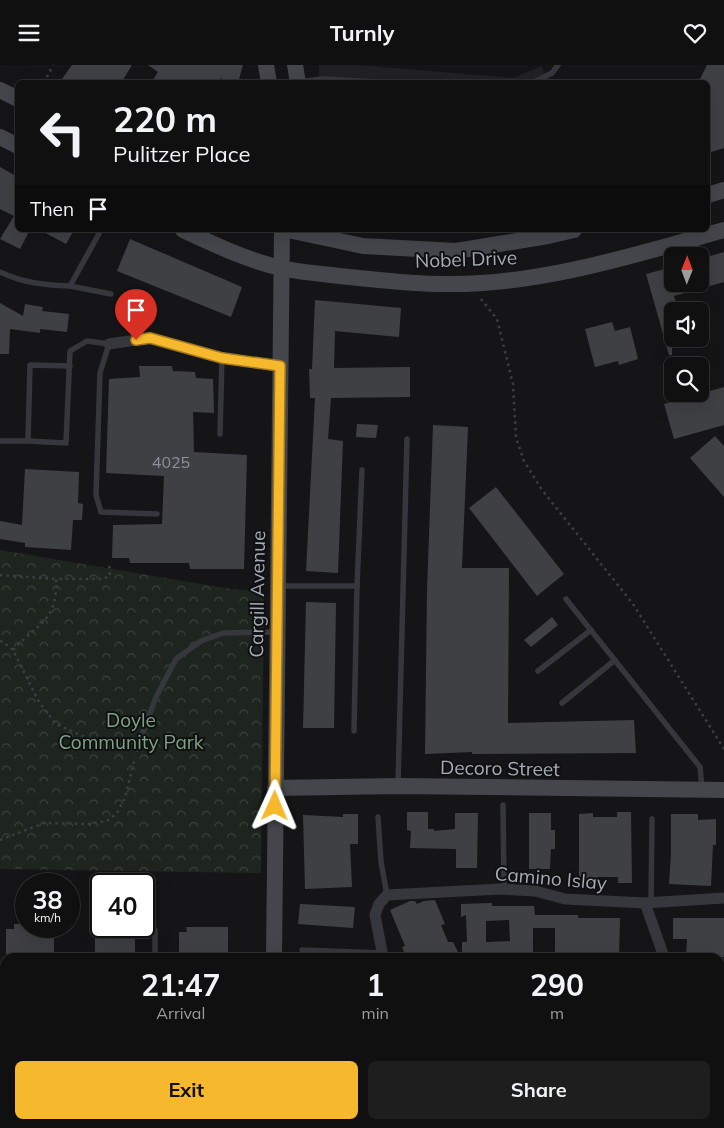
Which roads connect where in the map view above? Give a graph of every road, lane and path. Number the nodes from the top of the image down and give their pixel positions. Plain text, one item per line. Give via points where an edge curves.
1 (53, 65) edge
2 (266, 65) edge
3 (558, 65) edge
4 (293, 78) edge
5 (46, 80) edge
6 (268, 80) edge
7 (342, 80) edge
8 (539, 80) edge
9 (0, 90) edge
10 (15, 98) edge
11 (0, 137) edge
12 (15, 144) edge
13 (724, 190) edge
14 (710, 194) edge
15 (724, 230) edge
16 (100, 232) edge
17 (187, 232) edge
18 (282, 232) edge
19 (297, 232) edge
20 (565, 232) edge
21 (280, 268) junction
22 (0, 272) edge
23 (476, 283) junction
24 (70, 286) junction
25 (111, 294) dead end
26 (0, 336) edge
27 (13, 337) dead end
28 (108, 344) junction
29 (222, 358) junction
30 (70, 365) junction
31 (280, 366) junction
32 (220, 435) dead end
33 (407, 439) dead end
34 (0, 441) edge
35 (28, 441) junction
36 (362, 470) dead end
37 (157, 514) dead end
38 (110, 563) dead end
39 (0, 575) edge
40 (56, 579) junction
41 (277, 586) junction
42 (356, 586) junction
43 (566, 599) dead end
44 (591, 630) junction
45 (277, 632) junction
46 (0, 641) edge
47 (13, 650) junction
48 (615, 660) junction
49 (538, 671) dead end
50 (562, 703) dead end
51 (354, 731) dead end
52 (137, 749) junction
53 (724, 749) edge
54 (398, 786) junction
55 (275, 787) junction
56 (703, 790) junction
57 (724, 790) edge
58 (503, 805) dead end
59 (378, 817) dead end
60 (652, 819) dead end
61 (0, 840) edge
62 (504, 889) junction
63 (724, 897) edge
64 (383, 899) junction
65 (648, 903) junction
66 (155, 938) edge
67 (302, 949) dead end
68 (155, 953) edge
69 (274, 953) edge
70 (356, 953) edge
71 (383, 953) edge
72 (663, 953) edge

1 - 5 path
2 - 6 street
3 - 8 lane via 552,73
4 - 7 lane
9 - 10 street
11 - 12 street
13 - 14 street
15 - 23 street, Nobel Drive via 578,268
16 - 24 lane
17 - 21 street, Nobel Drive via 218,247
18 - 21 street, Cargill Avenue
19 - 20 street, Nobel Drive via 363,246 456,251
21 - 23 street, Nobel Drive via 370,279
21 - 31 street, Cargill Avenue
22 - 24 lane via 38,285
23 - 53 path via 480,297 497,319 513,384 516,439 524,461 542,490 633,604
24 - 25 lane
26 - 27 path
28 - 29 street via 150,338
28 - 30 lane via 87,341 77,345 70,351
28 - 37 lane via 100,373 96,495 101,513
29 - 31 street
29 - 32 lane
30 - 35 lane via 30,365
30 - 35 lane via 66,443
31 - 41 street, Cargill Avenue
33 - 54 lane
34 - 35 lane
36 - 42 lane
38 - 40 path via 110,576 102,579
39 - 40 path
40 - 47 path via 56,602 49,616
41 - 42 lane
41 - 45 street, Cargill Avenue
42 - 51 lane
43 - 44 lane
44 - 48 lane
44 - 49 lane
45 - 52 lane via 223,633 201,641 176,659 156,697
45 - 55 street, Cargill Avenue
46 - 47 path
47 - 52 path via 39,702 56,724 87,738
48 - 50 lane
48 - 56 lane via 700,767
52 - 61 path via 125,798 117,813 107,821 44,823
54 - 55 street, Decoro Street
54 - 56 street, Decoro Street
55 - 69 street, Cargill Avenue
56 - 57 street, Decoro Street
58 - 62 lane
59 - 64 lane
60 - 65 lane
62 - 64 street, Camino Islay
62 - 65 street, Camino Islay via 535,891 565,899
63 - 65 street, Camino Islay
64 - 71 street via 375,915
65 - 72 street
66 - 68 lane
67 - 70 lane

